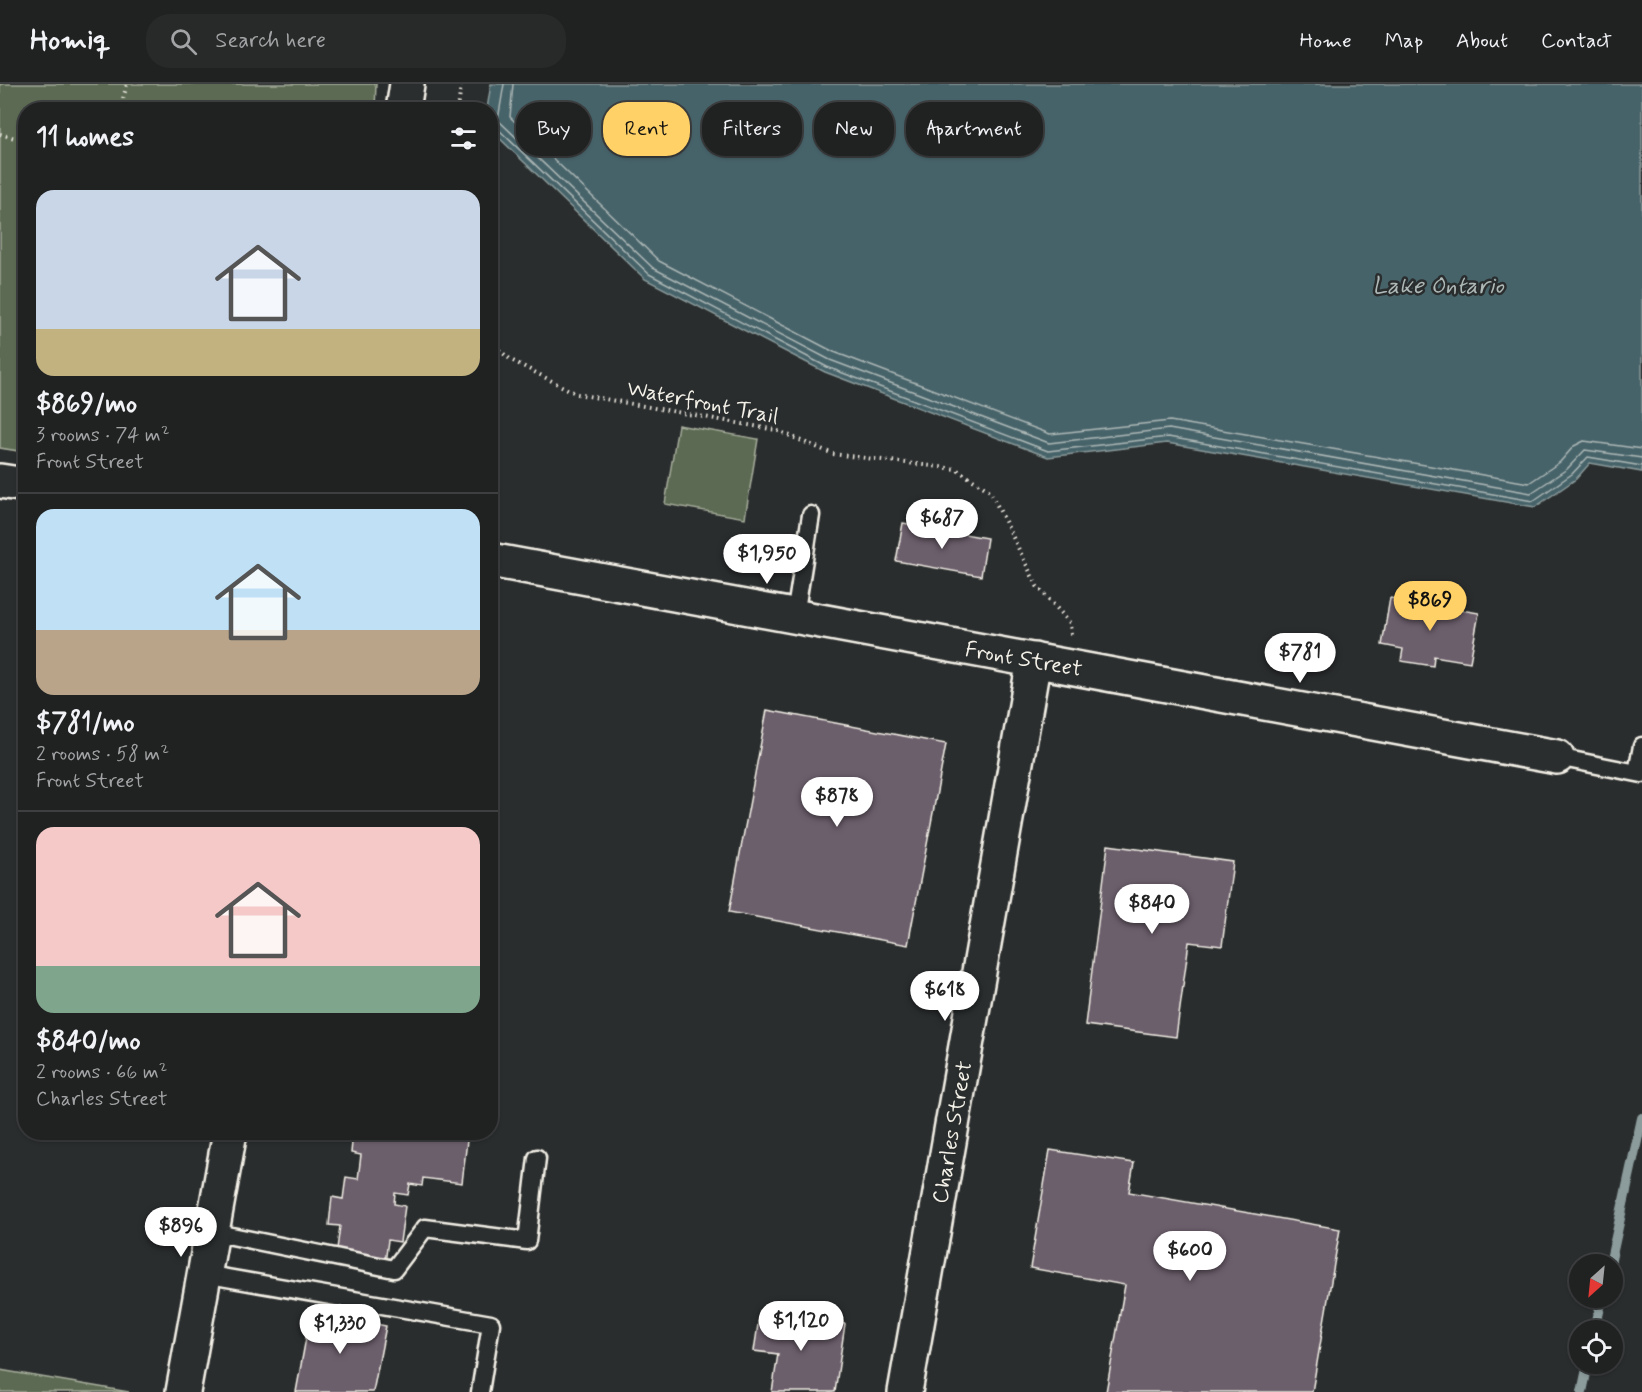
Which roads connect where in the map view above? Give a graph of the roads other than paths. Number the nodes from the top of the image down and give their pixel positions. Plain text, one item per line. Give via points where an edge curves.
1 (407, 84) edge
2 (404, 102) edge
3 (0, 481) edge
4 (18, 484) edge
5 (811, 515) dead end
6 (498, 561) edge
7 (795, 616) junction
8 (1034, 660) junction
9 (1642, 746) edge
10 (1557, 758) joint
11 (1640, 774) edge
12 (229, 1140) edge
13 (537, 1158) dead end
14 (212, 1232) junction
15 (204, 1274) junction
16 (183, 1392) edge
17 (480, 1392) edge
18 (905, 1392) edge

1 - 2 street
3 - 4 street
5 - 7 lane
6 - 7 street, Front Street
7 - 8 street, Front Street
8 - 10 street, Front Street
8 - 18 street, Charles Street
9 - 11 lane
10 - 11 lane
12 - 14 street
13 - 14 lane via 527,1241 425,1228 394,1269
14 - 15 street
15 - 16 street
15 - 17 lane via 491,1324

